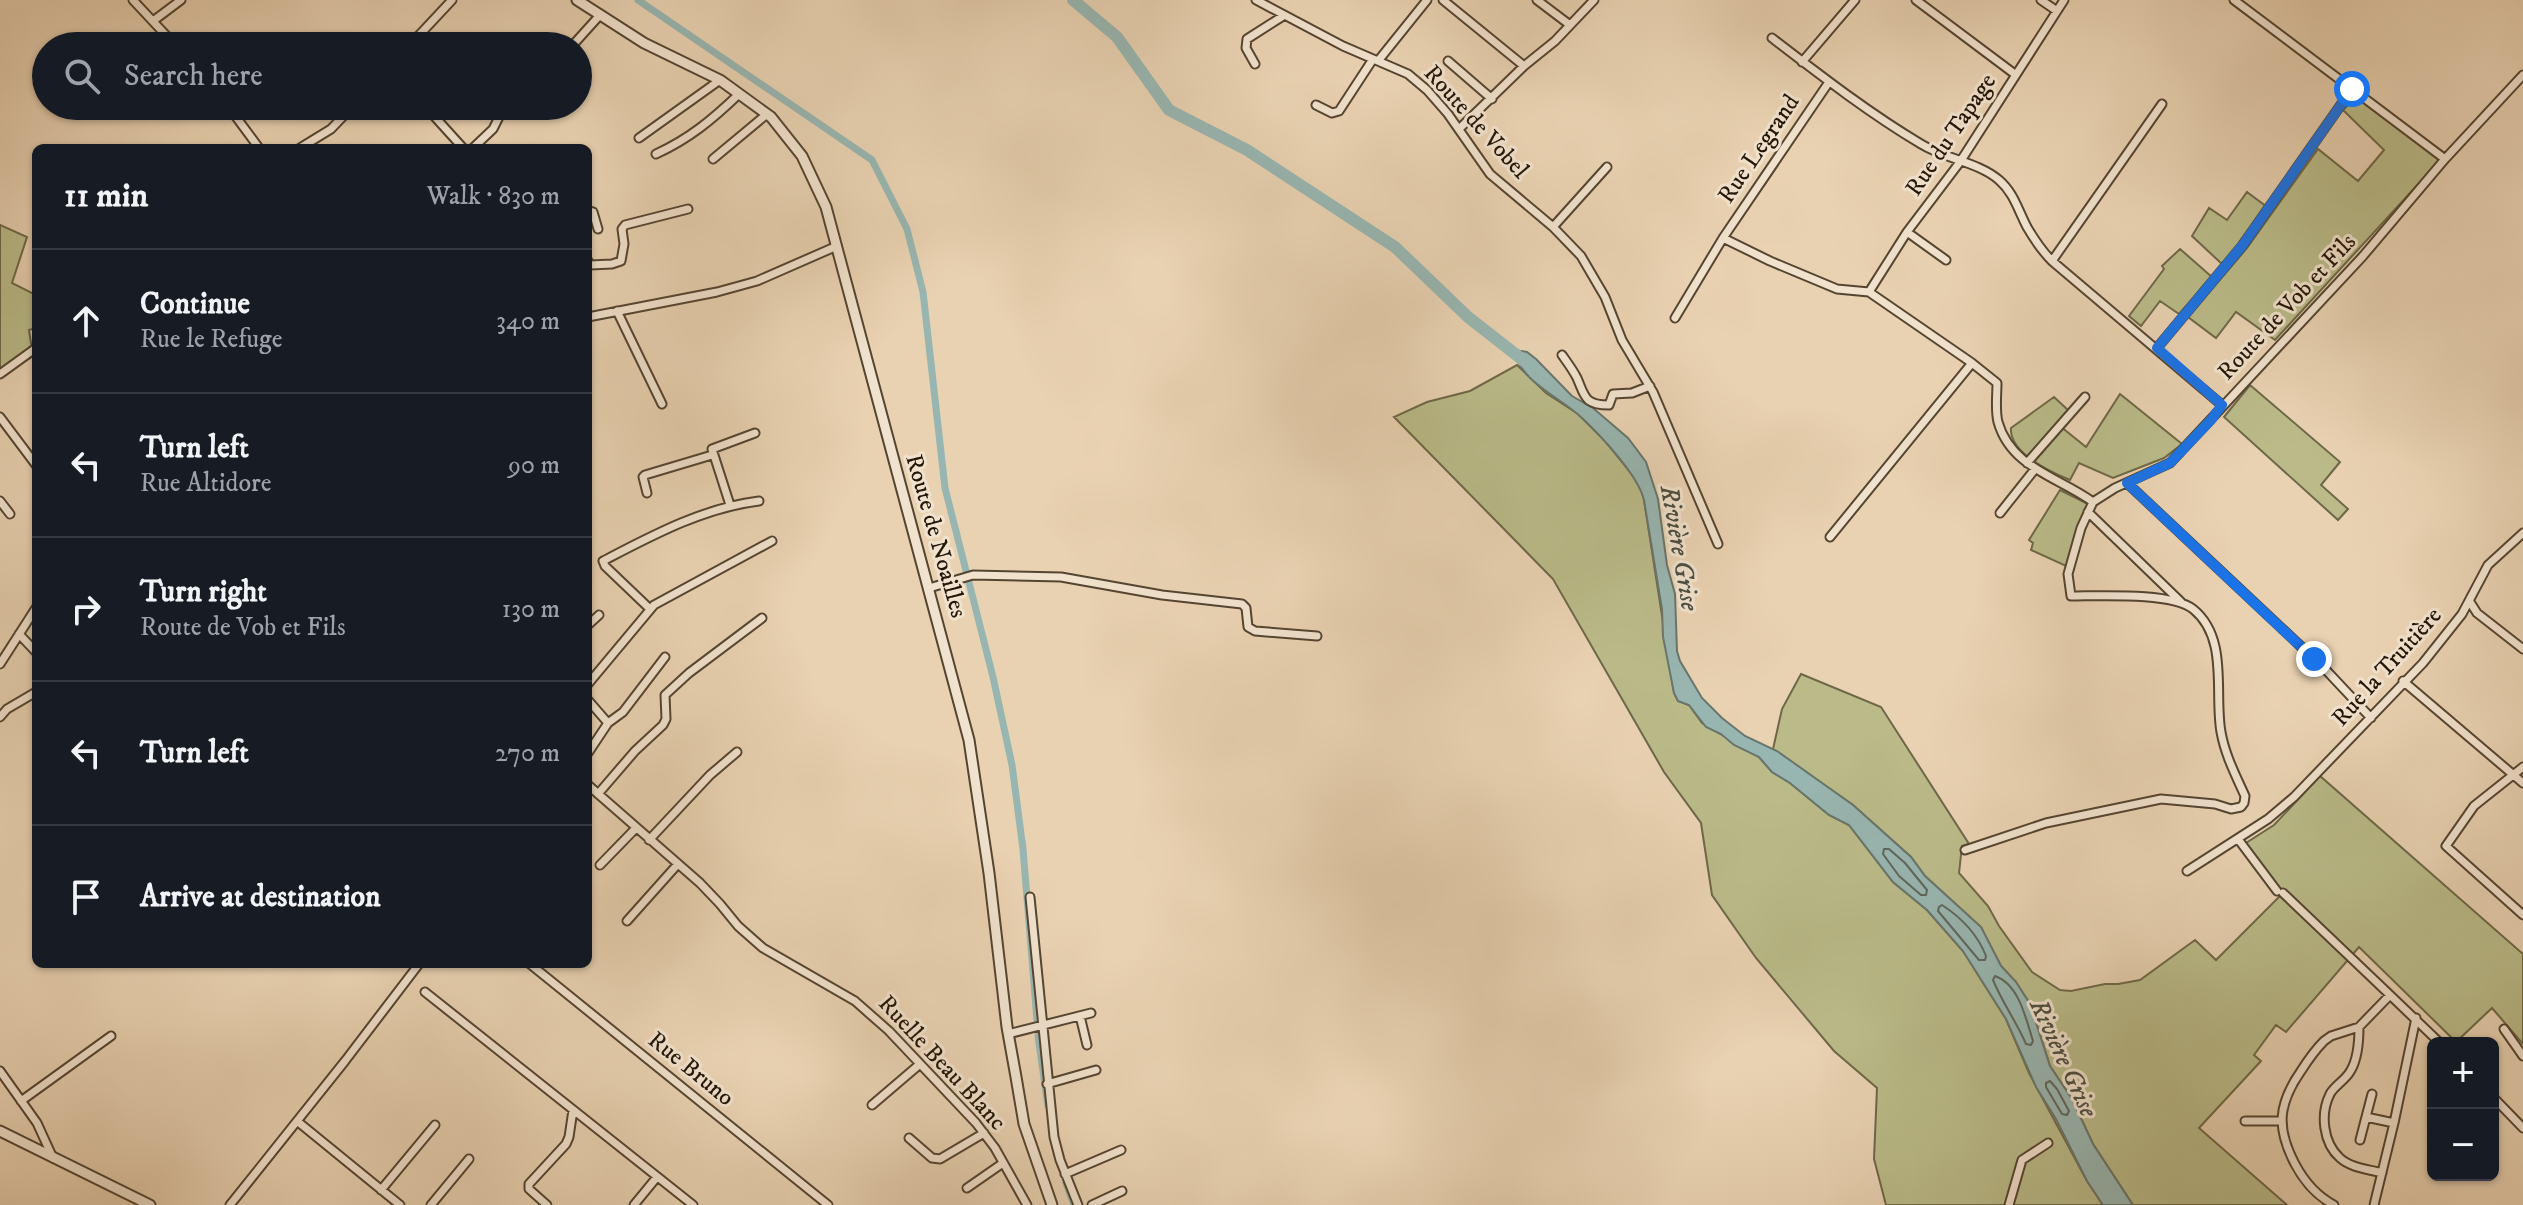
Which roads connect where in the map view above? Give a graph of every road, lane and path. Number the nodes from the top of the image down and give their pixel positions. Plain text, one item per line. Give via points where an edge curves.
1 (133, 0) edge
2 (181, 0) edge
3 (452, 0) edge
4 (577, 0) edge
5 (1256, 0) edge
6 (1427, 0) edge
7 (1443, 0) edge
8 (1537, 0) edge
9 (1594, 0) edge
10 (1855, 0) edge
11 (1916, 0) edge
12 (2041, 0) edge
13 (2064, 0) edge
14 (2234, 0) edge
15 (2057, 11) junction
16 (600, 15) junction
17 (1283, 16) junction
18 (153, 21) junction
19 (1570, 25) junction
20 (163, 32) edge
21 (422, 32) edge
22 (585, 32) edge
23 (1772, 38) dead end
24 (1376, 60) junction
25 (1448, 61) dead end
26 (1802, 62) junction
27 (1255, 64) dead end
28 (1524, 66) junction
29 (2016, 75) junction
30 (2523, 75) edge
31 (720, 80) junction
32 (1829, 82) junction
33 (2352, 89) junction
34 (739, 94) junction
35 (1492, 99) junction
36 (2162, 104) dead end
37 (1316, 105) dead end
38 (767, 114) junction
39 (238, 120) edge
40 (340, 120) edge
41 (438, 120) edge
42 (498, 120) edge
43 (1459, 129) junction
44 (639, 138) dead end
45 (256, 144) edge
46 (307, 144) edge
47 (459, 144) edge
48 (477, 144) edge
49 (656, 154) dead end
50 (713, 159) dead end
51 (2445, 159) junction
52 (1960, 162) junction
53 (1607, 167) dead end
54 (688, 209) dead end
55 (592, 212) edge
56 (1553, 227) junction
57 (598, 229) dead end
58 (1907, 232) junction
59 (1723, 238) junction
60 (837, 246) junction
61 (1946, 260) dead end
62 (2052, 261) junction
63 (592, 266) edge
64 (1869, 292) junction
65 (617, 311) junction
66 (592, 316) edge
67 (1675, 318) dead end
68 (2157, 348) junction
69 (32, 351) edge
70 (1562, 355) dead end
71 (1972, 363) junction
72 (0, 374) edge
73 (1650, 386) junction
74 (2085, 397) dead end
75 (662, 404) dead end
76 (2222, 405) junction
77 (0, 417) edge
78 (755, 433) dead end
79 (712, 455) junction
80 (32, 460) edge
81 (2027, 463) junction
82 (2035, 469) junction
83 (2127, 483) junction
84 (647, 493) dead end
85 (0, 501) edge
86 (759, 501) dead end
87 (2093, 502) junction
88 (730, 505) junction
89 (2088, 512) junction
90 (2000, 513) dead end
91 (10, 514) dead end
92 (2523, 533) edge
93 (1830, 537) dead end
94 (772, 541) dead end
95 (1718, 544) dead end
96 (929, 588) junction
97 (2470, 602) junction
98 (2184, 605) junction
99 (650, 609) junction
100 (32, 614) edge
101 (599, 615) dead end
102 (762, 618) dead end
103 (592, 621) edge
104 (19, 634) junction
105 (1317, 636) dead end
106 (32, 648) edge
107 (2523, 649) edge
108 (665, 657) dead end
109 (0, 664) edge
110 (592, 679) edge
111 (2403, 681) junction
112 (32, 694) edge
113 (592, 705) edge
114 (0, 717) edge
115 (2371, 718) junction
116 (608, 723) junction
117 (592, 747) edge
118 (737, 752) dead end
119 (2523, 767) edge
120 (2514, 773) junction
121 (2523, 783) edge
122 (592, 789) edge
123 (598, 794) junction
124 (636, 828) junction
125 (2238, 839) junction
126 (649, 840) junction
127 (1965, 850) dead end
128 (600, 865) dead end
129 (677, 865) junction
130 (2187, 871) dead end
131 (1030, 897) dead end
132 (2523, 915) edge
133 (627, 921) dead end
134 (416, 968) edge
135 (535, 968) edge
136 (425, 992) dead end
137 (2390, 995) junction
138 (1091, 1013) dead end
139 (1080, 1016) junction
140 (2416, 1018) junction
141 (1043, 1026) junction
142 (2359, 1027) junction
143 (2504, 1029) dead end
144 (1008, 1034) junction
145 (111, 1036) dead end
146 (2434, 1037) edge
147 (1087, 1045) dead end
148 (2523, 1056) edge
149 (920, 1064) junction
150 (1096, 1070) dead end
151 (0, 1071) edge
152 (1047, 1084) junction
153 (2372, 1094) dead end
154 (21, 1101) junction
155 (2499, 1103) edge
156 (872, 1105) dead end
157 (573, 1110) junction
158 (2366, 1117) junction
159 (297, 1121) junction
160 (2245, 1121) dead end
161 (2281, 1121) junction
162 (2394, 1123) junction
163 (435, 1125) dead end
164 (2523, 1128) edge
165 (0, 1131) edge
166 (984, 1133) junction
167 (909, 1138) dead end
168 (2360, 1140) dead end
169 (2048, 1143) dead end
170 (1121, 1150) dead end
171 (53, 1158) junction
172 (469, 1159) dead end
173 (1003, 1163) junction
174 (2382, 1173) junction
175 (1065, 1174) junction
176 (657, 1177) junction
177 (967, 1188) dead end
178 (381, 1190) junction
179 (1122, 1191) dead end
180 (150, 1205) edge
181 (230, 1205) edge
182 (400, 1205) edge
183 (431, 1205) edge
184 (547, 1205) edge
185 (634, 1205) edge
186 (693, 1205) edge
187 (828, 1205) edge
188 (1027, 1205) edge
189 (1052, 1205) edge
190 (1078, 1205) edge
191 (1092, 1205) edge
192 (2009, 1205) edge
193 (2334, 1205) edge
194 (2374, 1205) edge

1 - 18 street
2 - 18 street
3 - 21 street
4 - 16 street, Route de Noailles
5 - 17 street, Route de Vobel
6 - 24 street
7 - 28 street
8 - 19 street
9 - 19 street
10 - 26 street
11 - 29 street
12 - 15 street
13 - 15 street, Rue du Tapage
14 - 33 street
15 - 29 street, Rue du Tapage
16 - 22 street
16 - 31 street, Route de Noailles
17 - 24 street, Route de Vobel
17 - 27 street via 1247,39
18 - 20 street
19 - 28 street
23 - 26 street
24 - 37 street via 1342,109 1332,113
24 - 43 street, Route de Vobel via 1418,82
25 - 35 street
26 - 32 street
28 - 35 street
29 - 52 street, Rue du Tapage
30 - 51 street, Route de Vob et Fils
31 - 34 street, Route de Noailles
31 - 44 street
32 - 52 street via 1923,146
32 - 59 street, Rue Legrand
33 - 51 street
33 - 68 street via 2242,246
34 - 38 street, Route de Noailles
34 - 49 street via 702,128
35 - 43 street
36 - 62 street
38 - 50 street
38 - 60 street, Route de Noailles via 802,156
39 - 45 street
40 - 46 street
41 - 47 street
42 - 48 street
43 - 56 street, Route de Vobel via 1490,174
51 - 76 street, Route de Vob et Fils via 2363,256
52 - 58 street, Rue du Tapage
52 - 62 street via 2000,181
53 - 56 street
54 - 63 street via 625,225 623,257 618,263
55 - 57 street
56 - 73 street, Route de Vobel via 1581,256
58 - 61 street
58 - 64 street, Rue du Tapage
59 - 64 street via 1837,289
59 - 67 street, Rue Legrand
60 - 65 street via 757,281
60 - 96 street, Route de Noailles
62 - 68 street
64 - 71 street
65 - 66 street
65 - 75 street
68 - 76 street
69 - 72 street
70 - 73 street via 1581,393 1599,405 1609,405 1613,394
71 - 81 street via 1997,383 1997,421 2009,445
71 - 93 street
73 - 95 street, Route de Vobel
74 - 81 street
76 - 83 street, Route de Vob et Fils via 2170,463
77 - 80 street
78 - 79 street via 714,447
79 - 84 street via 645,475
79 - 88 street
81 - 82 street
82 - 87 street
82 - 90 street
83 - 87 street, Route de Vob et Fils
83 - 115 street
85 - 91 street
86 - 88 street
87 - 89 street
88 - 99 street via 603,561
89 - 98 street
89 - 98 street via 2068,574 2071,596 2155,597
92 - 97 street, Rue la Truitière via 2488,565
94 - 99 street
96 - 105 street via 973,575 1076,578 1242,604 1255,631
96 - 144 street, Route de Noailles via 969,740
97 - 107 street
97 - 111 street, Rue la Truitière
98 - 127 street via 2206,626 2215,647 2221,730 2245,796 2241,807 2161,799 2046,823
99 - 110 street
100 - 104 street
101 - 103 street
102 - 123 street via 665,695 663,725
104 - 106 street
104 - 109 street
108 - 116 street via 623,712
111 - 115 street, Rue la Truitière
111 - 120 street
112 - 114 street
113 - 116 street
115 - 125 street, Rue la Truitière via 2294,797
116 - 117 street
118 - 126 street
119 - 120 street
120 - 121 street
120 - 132 street via 2474,806 2446,846
122 - 123 street, Ruelle Beau Blanc
123 - 124 street, Ruelle Beau Blanc
124 - 126 street, Ruelle Beau Blanc
124 - 128 street
125 - 130 street, Rue la Truitière
125 - 137 street via 2280,892
126 - 129 street, Ruelle Beau Blanc
129 - 133 street
129 - 149 street, Ruelle Beau Blanc via 763,948 855,1001
131 - 141 street
134 - 159 street
135 - 187 street, Rue Bruno
136 - 157 street
137 - 140 street
137 - 142 street
138 - 139 street
139 - 141 street
139 - 147 street
140 - 146 street
140 - 162 street
141 - 144 street
141 - 152 street
142 - 161 street via 2331,1036 2317,1048 2288,1090
142 - 174 street via 2352,1069 2332,1091 2323,1122 2341,1159
143 - 148 street
144 - 189 street, Route de Noailles via 1024,1124
145 - 154 street
149 - 156 street
149 - 166 street, Ruelle Beau Blanc
150 - 152 street
151 - 154 street
152 - 175 street
153 - 158 street
154 - 171 street
155 - 164 street
157 - 176 street
157 - 184 street via 566,1144 529,1184
158 - 162 street
158 - 168 street
159 - 178 street
159 - 181 street
160 - 161 street
161 - 193 street via 2299,1172
162 - 174 street
163 - 178 street
165 - 171 street
166 - 167 street via 940,1159
166 - 173 street, Ruelle Beau Blanc
169 - 192 street via 2022,1160
170 - 175 street
171 - 180 street
172 - 183 street
173 - 177 street
173 - 188 street, Ruelle Beau Blanc
174 - 194 street
175 - 190 street
176 - 185 street
176 - 186 street
178 - 182 street
179 - 191 street

